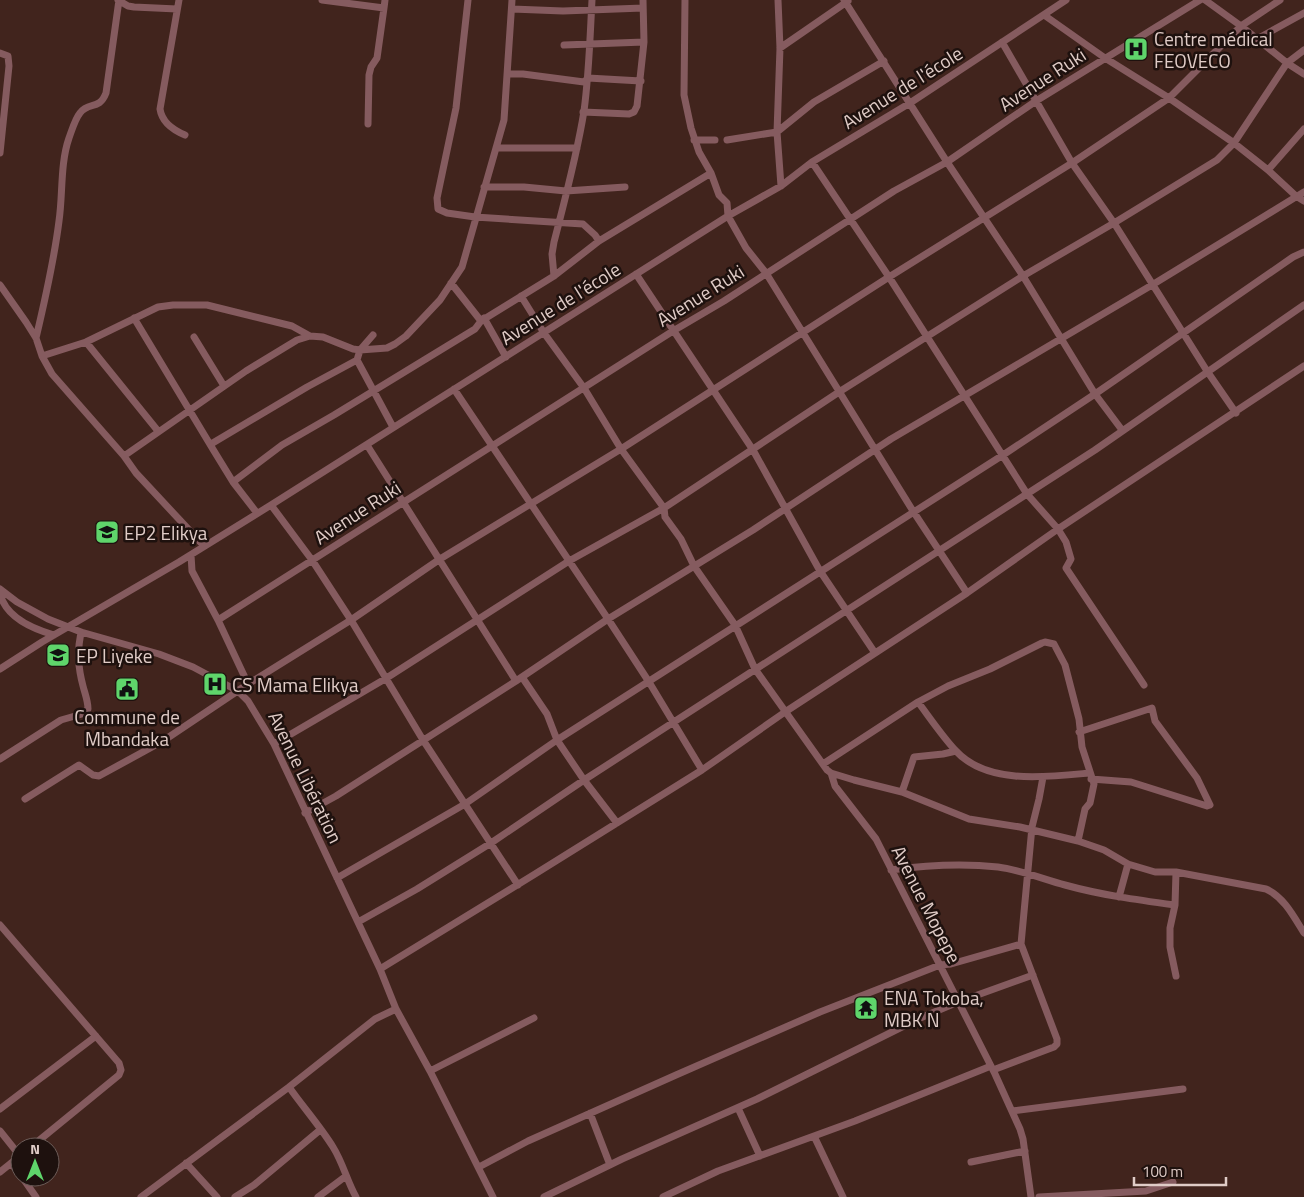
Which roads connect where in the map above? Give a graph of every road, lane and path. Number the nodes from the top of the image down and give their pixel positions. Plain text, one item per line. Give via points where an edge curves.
1 (119, 0) edge
2 (179, 0) edge
3 (322, 0) edge
4 (468, 0) edge
5 (512, 0) edge
6 (592, 0) edge
7 (685, 0) edge
8 (778, 0) edge
9 (1066, 0) edge
10 (1200, 0) edge
11 (1205, 0) edge
12 (1280, 0) edge
13 (846, 1) edge
14 (385, 4) edge
15 (643, 4) edge
16 (177, 9) junction
17 (512, 9) junction
18 (591, 9) junction
19 (1304, 13) edge
20 (1044, 15) junction
21 (1242, 26) junction
22 (1257, 40) junction
23 (644, 42) junction
24 (1002, 42) junction
25 (590, 44) junction
26 (564, 45) dead end
27 (780, 48) junction
28 (1304, 50) edge
29 (0, 53) edge
30 (1105, 58) junction
31 (884, 61) junction
32 (1287, 63) junction
33 (508, 74) junction
34 (1304, 74) edge
35 (588, 78) junction
36 (641, 80) junction
37 (1168, 98) junction
38 (1036, 101) junction
39 (910, 103) junction
40 (583, 112) junction
41 (368, 124) dead end
42 (1304, 129) edge
43 (777, 132) junction
44 (185, 135) dead end
45 (694, 140) junction
46 (715, 140) dead end
47 (727, 140) dead end
48 (1234, 143) junction
49 (496, 148) junction
50 (577, 148) junction
51 (0, 153) edge
52 (812, 162) junction
53 (947, 162) junction
54 (1072, 162) junction
55 (1268, 170) junction
56 (711, 174) junction
57 (624, 186) dead end
58 (781, 186) junction
59 (484, 187) junction
60 (566, 191) junction
61 (1304, 192) edge
62 (1296, 196) junction
63 (1304, 201) edge
64 (728, 216) junction
65 (475, 218) junction
66 (985, 218) junction
67 (849, 219) junction
68 (559, 223) junction
69 (1114, 223) junction
70 (599, 241) junction
71 (1304, 252) edge
72 (766, 273) junction
73 (636, 274) junction
74 (554, 276) junction
75 (1023, 276) junction
76 (888, 277) junction
77 (451, 283) junction
78 (0, 285) edge
79 (1152, 285) junction
80 (521, 296) junction
81 (1304, 305) edge
82 (134, 318) junction
83 (482, 320) junction
84 (673, 331) junction
85 (1183, 332) junction
86 (544, 333) junction
87 (803, 334) junction
88 (373, 335) dead end
89 (310, 336) junction
90 (194, 337) dead end
91 (927, 337) junction
92 (36, 338) junction
93 (1061, 339) junction
94 (86, 342) junction
95 (360, 350) junction
96 (42, 356) junction
97 (506, 357) junction
98 (357, 360) junction
99 (1304, 366) edge
100 (1207, 371) junction
101 (224, 386) junction
102 (584, 388) junction
103 (454, 389) junction
104 (374, 391) junction
105 (713, 391) junction
106 (839, 392) junction
107 (1096, 394) junction
108 (965, 396) junction
109 (190, 409) junction
110 (1236, 413) junction
111 (393, 427) junction
112 (1122, 430) junction
113 (158, 431) junction
114 (211, 444) junction
115 (367, 444) junction
116 (492, 446) junction
117 (621, 449) junction
118 (876, 449) junction
119 (753, 450) junction
120 (1003, 455) junction
121 (124, 456) junction
122 (233, 482) junction
123 (1027, 494) junction
124 (403, 502) junction
125 (531, 504) junction
126 (271, 505) junction
127 (664, 508) junction
128 (787, 508) junction
129 (913, 512) junction
130 (257, 513) junction
131 (1058, 529) junction
132 (204, 546) junction
133 (938, 551) junction
134 (191, 555) junction
135 (440, 559) junction
136 (312, 560) junction
137 (569, 561) junction
138 (179, 562) junction
139 (694, 566) junction
140 (192, 571) junction
141 (820, 571) junction
142 (0, 589) edge
143 (0, 593) edge
144 (967, 594) junction
145 (847, 610) junction
146 (608, 619) junction
147 (218, 620) junction
148 (351, 620) junction
149 (478, 620) junction
150 (735, 625) junction
151 (68, 627) junction
152 (81, 632) junction
153 (54, 635) junction
154 (875, 653) junction
155 (0, 669) edge
156 (755, 669) junction
157 (385, 679) junction
158 (519, 679) junction
159 (649, 682) junction
160 (248, 684) junction
161 (1144, 685) dead end
162 (238, 691) junction
163 (918, 702) junction
164 (785, 712) junction
165 (674, 722) junction
166 (1079, 732) junction
167 (423, 740) junction
168 (557, 740) junction
169 (274, 744) junction
170 (956, 751) junction
171 (0, 759) edge
172 (823, 764) junction
173 (702, 770) junction
174 (831, 773) junction
175 (1090, 776) junction
176 (1043, 777) junction
177 (584, 780) junction
178 (902, 792) junction
179 (25, 799) dead end
180 (465, 804) junction
181 (305, 813) junction
182 (617, 823) junction
183 (1032, 830) junction
184 (1078, 841) junction
185 (491, 843) junction
186 (1128, 864) junction
187 (892, 870) junction
188 (1176, 872) junction
189 (1027, 874) junction
190 (337, 878) junction
191 (518, 885) junction
192 (1119, 897) junction
193 (1175, 905) junction
194 (358, 922) junction
195 (1, 929) edge
196 (1304, 933) edge
197 (1021, 944) junction
198 (940, 965) junction
199 (380, 968) junction
200 (1033, 975) junction
201 (1176, 976) dead end
202 (958, 1002) junction
203 (396, 1009) junction
204 (534, 1018) dead end
205 (96, 1036) junction
206 (992, 1068) junction
207 (430, 1072) junction
208 (289, 1087) junction
209 (1183, 1089) dead end
210 (738, 1108) junction
211 (0, 1109) edge
212 (1012, 1111) junction
213 (590, 1114) junction
214 (320, 1130) junction
215 (0, 1131) edge
216 (814, 1136) junction
217 (43, 1137) edge
218 (10, 1144) edge
219 (1025, 1151) junction
220 (760, 1156) junction
221 (971, 1162) dead end
222 (10, 1164) edge
223 (186, 1164) junction
224 (610, 1165) junction
225 (479, 1167) junction
226 (0, 1172) edge
227 (346, 1176) junction
228 (1173, 1182) dead end
229 (142, 1197) edge
230 (217, 1197) edge
231 (235, 1197) edge
232 (318, 1197) edge
233 (356, 1197) edge
234 (494, 1197) edge
235 (544, 1197) edge
236 (663, 1197) edge
237 (842, 1197) edge
238 (1031, 1197) edge
239 (1039, 1197) edge

1 - 16 street via 134,7
1 - 92 street via 106,93 99,105 80,113 65,151 59,221
2 - 16 street
3 - 14 street
4 - 65 street via 456,108 437,204 438,209 447,213
5 - 17 street
6 - 18 street
7 - 45 street via 684,95
8 - 27 street
9 - 20 street, Avenue de l'école
10 - 30 street, Avenue Ruki
11 - 21 street
12 - 21 street
13 - 27 street
13 - 31 street
14 - 41 street via 378,53 369,75
15 - 18 street
15 - 23 street
16 - 44 street via 160,109 165,122
17 - 18 street
17 - 33 street
18 - 25 street
19 - 22 street
20 - 24 street, Avenue de l'école
20 - 30 street
21 - 22 street
21 - 37 street
22 - 32 street
23 - 25 street
23 - 36 street
24 - 38 street
24 - 39 street, Avenue de l'école
25 - 26 street
25 - 35 street
27 - 43 street
28 - 32 street
29 - 51 street via 8,56 9,66
30 - 37 street
30 - 38 street, Avenue Ruki
31 - 39 street
31 - 43 street via 814,102
32 - 34 street
32 - 48 street
33 - 35 street via 584,82
33 - 49 street via 504,120
35 - 36 street
35 - 40 street
36 - 40 street via 634,112
37 - 48 street
37 - 54 street
38 - 53 street, Avenue Ruki
38 - 54 street
39 - 52 street, Avenue de l'école
39 - 53 street
40 - 50 street
42 - 55 street
43 - 47 street
43 - 58 street
45 - 46 street
45 - 56 street
48 - 55 street
48 - 69 street via 1216,160
49 - 50 street
49 - 59 street
50 - 60 street
52 - 58 street, Avenue de l'école
52 - 67 street
53 - 66 street
53 - 67 street, Avenue Ruki
54 - 66 street
54 - 69 street
55 - 62 street
56 - 64 street via 727,203
56 - 70 street
57 - 60 street
58 - 64 street, Avenue de l'école
59 - 60 street
59 - 65 street
60 - 68 street
61 - 62 street
62 - 63 street
62 - 79 street
64 - 72 street via 746,248
64 - 73 street, Avenue de l'école
65 - 68 street
65 - 77 street via 462,267
66 - 75 street
66 - 76 street
67 - 72 street, Avenue Ruki
67 - 76 street
68 - 70 street via 583,224
68 - 74 street via 552,254
69 - 75 street
69 - 79 street
70 - 74 street
71 - 85 street
72 - 84 street, Avenue Ruki
72 - 87 street
73 - 84 street
73 - 86 street, Avenue de l'école
74 - 80 street
75 - 91 street
75 - 93 street
76 - 87 street
76 - 91 street
77 - 83 street
77 - 95 street via 440,300 406,336 379,349
78 - 92 street
79 - 85 street
79 - 93 street
80 - 83 street
80 - 86 street, Avenue Mopepe
81 - 100 street
82 - 89 street via 158,307 207,305 292,326
82 - 94 street
82 - 109 street
83 - 97 street
83 - 104 street via 475,328
84 - 102 street, Avenue Ruki
84 - 105 street
85 - 100 street
85 - 107 street
86 - 97 street, Avenue de l'école
86 - 102 street, Avenue Mopepe
87 - 105 street
87 - 106 street
88 - 95 street
89 - 95 street via 323,337
89 - 101 street via 284,347
90 - 101 street
91 - 106 street
91 - 108 street
92 - 96 street
93 - 107 street
93 - 108 street
94 - 96 street
94 - 113 street
95 - 98 street
96 - 121 street via 52,374
97 - 103 street, Avenue de l'école
98 - 104 street
98 - 114 street
99 - 110 street
100 - 110 street
100 - 112 street
101 - 109 street
102 - 116 street, Avenue Ruki
102 - 117 street, Avenue Mopepe
103 - 111 street, Avenue de l'école
103 - 116 street
104 - 111 street
104 - 122 street via 282,444
105 - 117 street
105 - 119 street
106 - 118 street
106 - 119 street
107 - 112 street
107 - 120 street
108 - 118 street
108 - 120 street
109 - 113 street
109 - 114 street
110 - 131 street
111 - 115 street, Avenue de l'école
112 - 123 street
113 - 121 street
114 - 122 street
115 - 124 street
115 - 126 street, Avenue de l'école
116 - 124 street, Avenue Ruki
116 - 125 street
117 - 125 street
117 - 127 street, Avenue Mopepe
118 - 128 street
118 - 129 street
119 - 127 street
119 - 128 street
120 - 123 street
120 - 129 street
121 - 132 street
122 - 130 street
123 - 131 street
123 - 133 street
124 - 135 street
124 - 136 street, Avenue Ruki
125 - 135 street
125 - 137 street
126 - 130 street, Avenue de l'école
126 - 136 street
127 - 137 street
127 - 139 street, Avenue Mopepe via 665,517 681,539
128 - 139 street
128 - 141 street
129 - 133 street
129 - 141 street
130 - 132 street, Avenue de l'école
131 - 144 street
131 - 161 street via 1071,559 1066,568
132 - 134 street, Avenue de l'école
133 - 144 street
133 - 145 street
134 - 138 street, Avenue de l'école
134 - 140 street
135 - 148 street
135 - 149 street
136 - 147 street, Avenue Ruki
136 - 148 street
137 - 146 street
137 - 149 street
138 - 140 street
138 - 151 street, Avenue de l'école
139 - 146 street
139 - 150 street, Avenue Mopepe
140 - 147 street
141 - 145 street
141 - 150 street
142 - 151 street, Avenue Libération via 33,612
143 - 153 street via 3,602 17,618 39,631
144 - 154 street
145 - 154 street
145 - 156 street
146 - 158 street
146 - 159 street
147 - 160 street
148 - 157 street
148 - 160 street
149 - 157 street
149 - 158 street
150 - 156 street, Avenue Mopepe
150 - 159 street
151 - 152 street, Avenue Libération
151 - 153 street, Avenue de l'école
152 - 162 street, Avenue Libération via 159,654 213,676
152 - 171 street via 77,657 88,709 61,720
153 - 155 street, Avenue de l'école
154 - 164 street
156 - 164 street, Avenue Mopepe
156 - 165 street
157 - 167 street
157 - 169 street
158 - 167 street
158 - 168 street via 547,714
159 - 165 street
159 - 168 street
160 - 162 street
162 - 169 street, Avenue Libération via 257,713
162 - 179 street via 163,741 99,776 79,765
163 - 166 street via 1045,642 1054,644 1065,665 1079,719
163 - 170 street
163 - 172 street
164 - 172 street, Avenue Mopepe
164 - 173 street
165 - 173 street
165 - 177 street
166 - 175 street
166 - 175 street via 1152,708 1155,721 1197,778 1210,805 1131,782
167 - 180 street
167 - 181 street
168 - 177 street
168 - 180 street
169 - 181 street, Avenue Libération
170 - 176 street via 991,772
170 - 178 street via 914,757
172 - 174 street, Avenue Mopepe
173 - 182 street
174 - 178 street
174 - 187 street, Avenue Mopepe via 835,786 870,829
175 - 176 street
175 - 184 street via 1094,784
176 - 183 street
177 - 182 street
177 - 185 street
178 - 183 street via 969,819
180 - 185 street
180 - 190 street
181 - 190 street, Avenue Libération
182 - 191 street
183 - 184 street
183 - 189 street
184 - 186 street via 1104,850
185 - 191 street
185 - 194 street
186 - 188 street via 1155,872
186 - 192 street
187 - 189 street via 928,865 969,865
187 - 198 street, Avenue Mopepe
188 - 193 street
188 - 196 street via 1250,884 1276,893
189 - 192 street
189 - 197 street
190 - 194 street, Avenue Libération
191 - 199 street
192 - 193 street
193 - 201 street via 1170,947
194 - 199 street, Avenue Libération
195 - 205 street
197 - 198 street
197 - 200 street
198 - 202 street, Avenue Mopepe
198 - 213 street via 820,1012
199 - 203 street, Avenue Libération
200 - 202 street
200 - 206 street via 1057,1044
202 - 206 street, Avenue Mopepe
202 - 210 street
203 - 207 street, Avenue Libération
203 - 208 street via 375,1018
204 - 207 street
205 - 211 street
205 - 217 street via 119,1062 119,1075
206 - 212 street, Avenue Mopepe
206 - 216 street
207 - 225 street, Avenue Libération
208 - 214 street
208 - 223 street
209 - 212 street
210 - 220 street
210 - 224 street
212 - 219 street, Avenue Mopepe
213 - 224 street
213 - 225 street
214 - 227 street via 333,1147
214 - 231 street
215 - 218 street
216 - 220 street
216 - 237 street
219 - 221 street
219 - 238 street, Avenue Mopepe
220 - 236 street via 718,1171
222 - 226 street
223 - 229 street
223 - 230 street
224 - 235 street
225 - 234 street, Avenue Libération
227 - 232 street
227 - 233 street
228 - 239 street via 1146,1191

